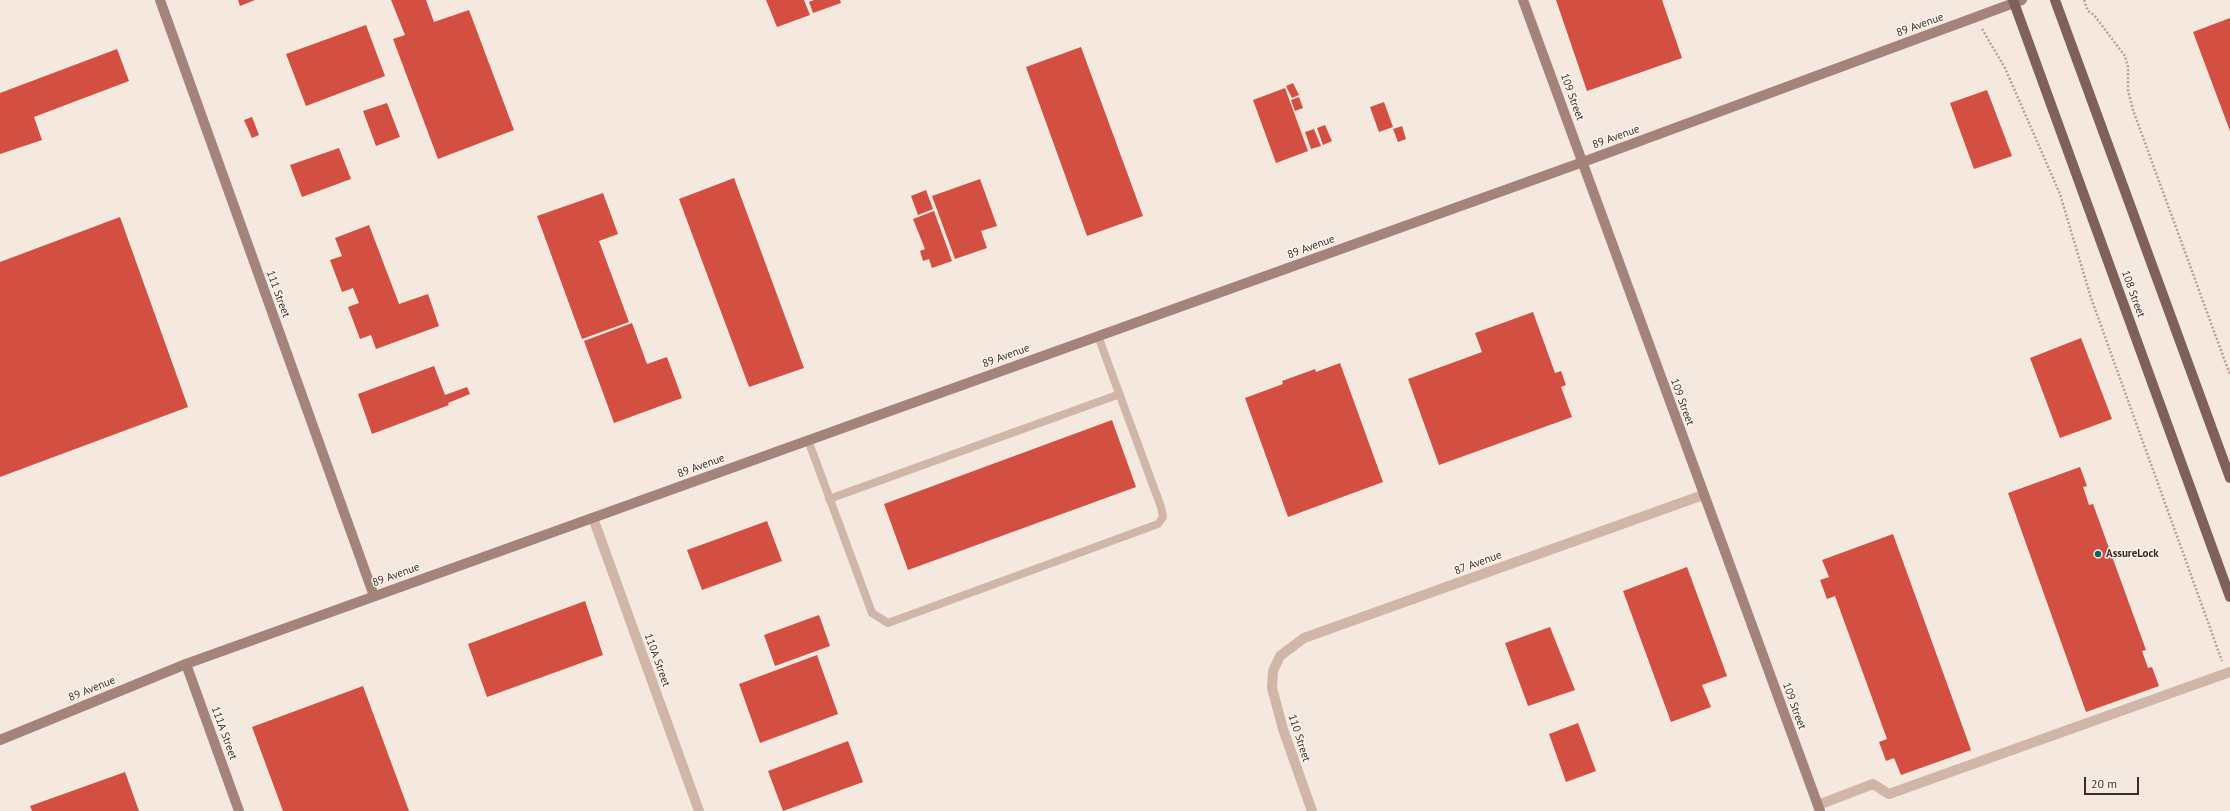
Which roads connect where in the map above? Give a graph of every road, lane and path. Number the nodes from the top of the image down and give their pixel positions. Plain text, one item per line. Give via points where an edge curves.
1 (160, 0) edge
2 (1523, 0) edge
3 (2055, 0) edge
4 (2084, 0) edge
5 (2016, 1) edge
6 (1979, 16) junction
7 (1583, 162) junction
8 (1098, 336) junction
9 (2230, 375) edge
10 (1120, 394) junction
11 (808, 440) junction
12 (2230, 478) edge
13 (1703, 495) junction
14 (829, 499) junction
15 (593, 518) junction
16 (374, 596) junction
17 (2230, 597) edge
18 (186, 664) junction
19 (1273, 671) joint
20 (2228, 673) edge
21 (0, 740) edge
22 (1819, 808) edge
23 (239, 811) edge
24 (700, 811) edge
25 (1312, 811) edge

1 - 16 street, 111 Street
2 - 7 street, 109 Street
3 - 12 main road
4 - 9 path via 2088,11 2094,15 2125,56 2133,110
5 - 6 street, 89 Avenue
5 - 17 main road, 108 Street
6 - 7 street, 89 Avenue
6 - 20 path via 1984,36 2005,68 2060,194 2091,298
7 - 8 street, 89 Avenue
7 - 13 street, 109 Street
8 - 10 lane
8 - 11 street, 89 Avenue
10 - 14 lane
10 - 14 lane via 1162,507 1163,517 1158,524 888,623 872,613
11 - 14 lane
11 - 15 street, 89 Avenue
13 - 19 street, 87 Avenue via 1304,638 1280,656
13 - 22 street, 109 Street
15 - 16 street, 89 Avenue
15 - 24 street, 110A Street
16 - 18 street, 89 Avenue
18 - 21 street, 89 Avenue
18 - 23 street, 111A Street
19 - 25 street, 110 Street via 1272,688 1283,729
20 - 22 street via 1890,794 1873,784

